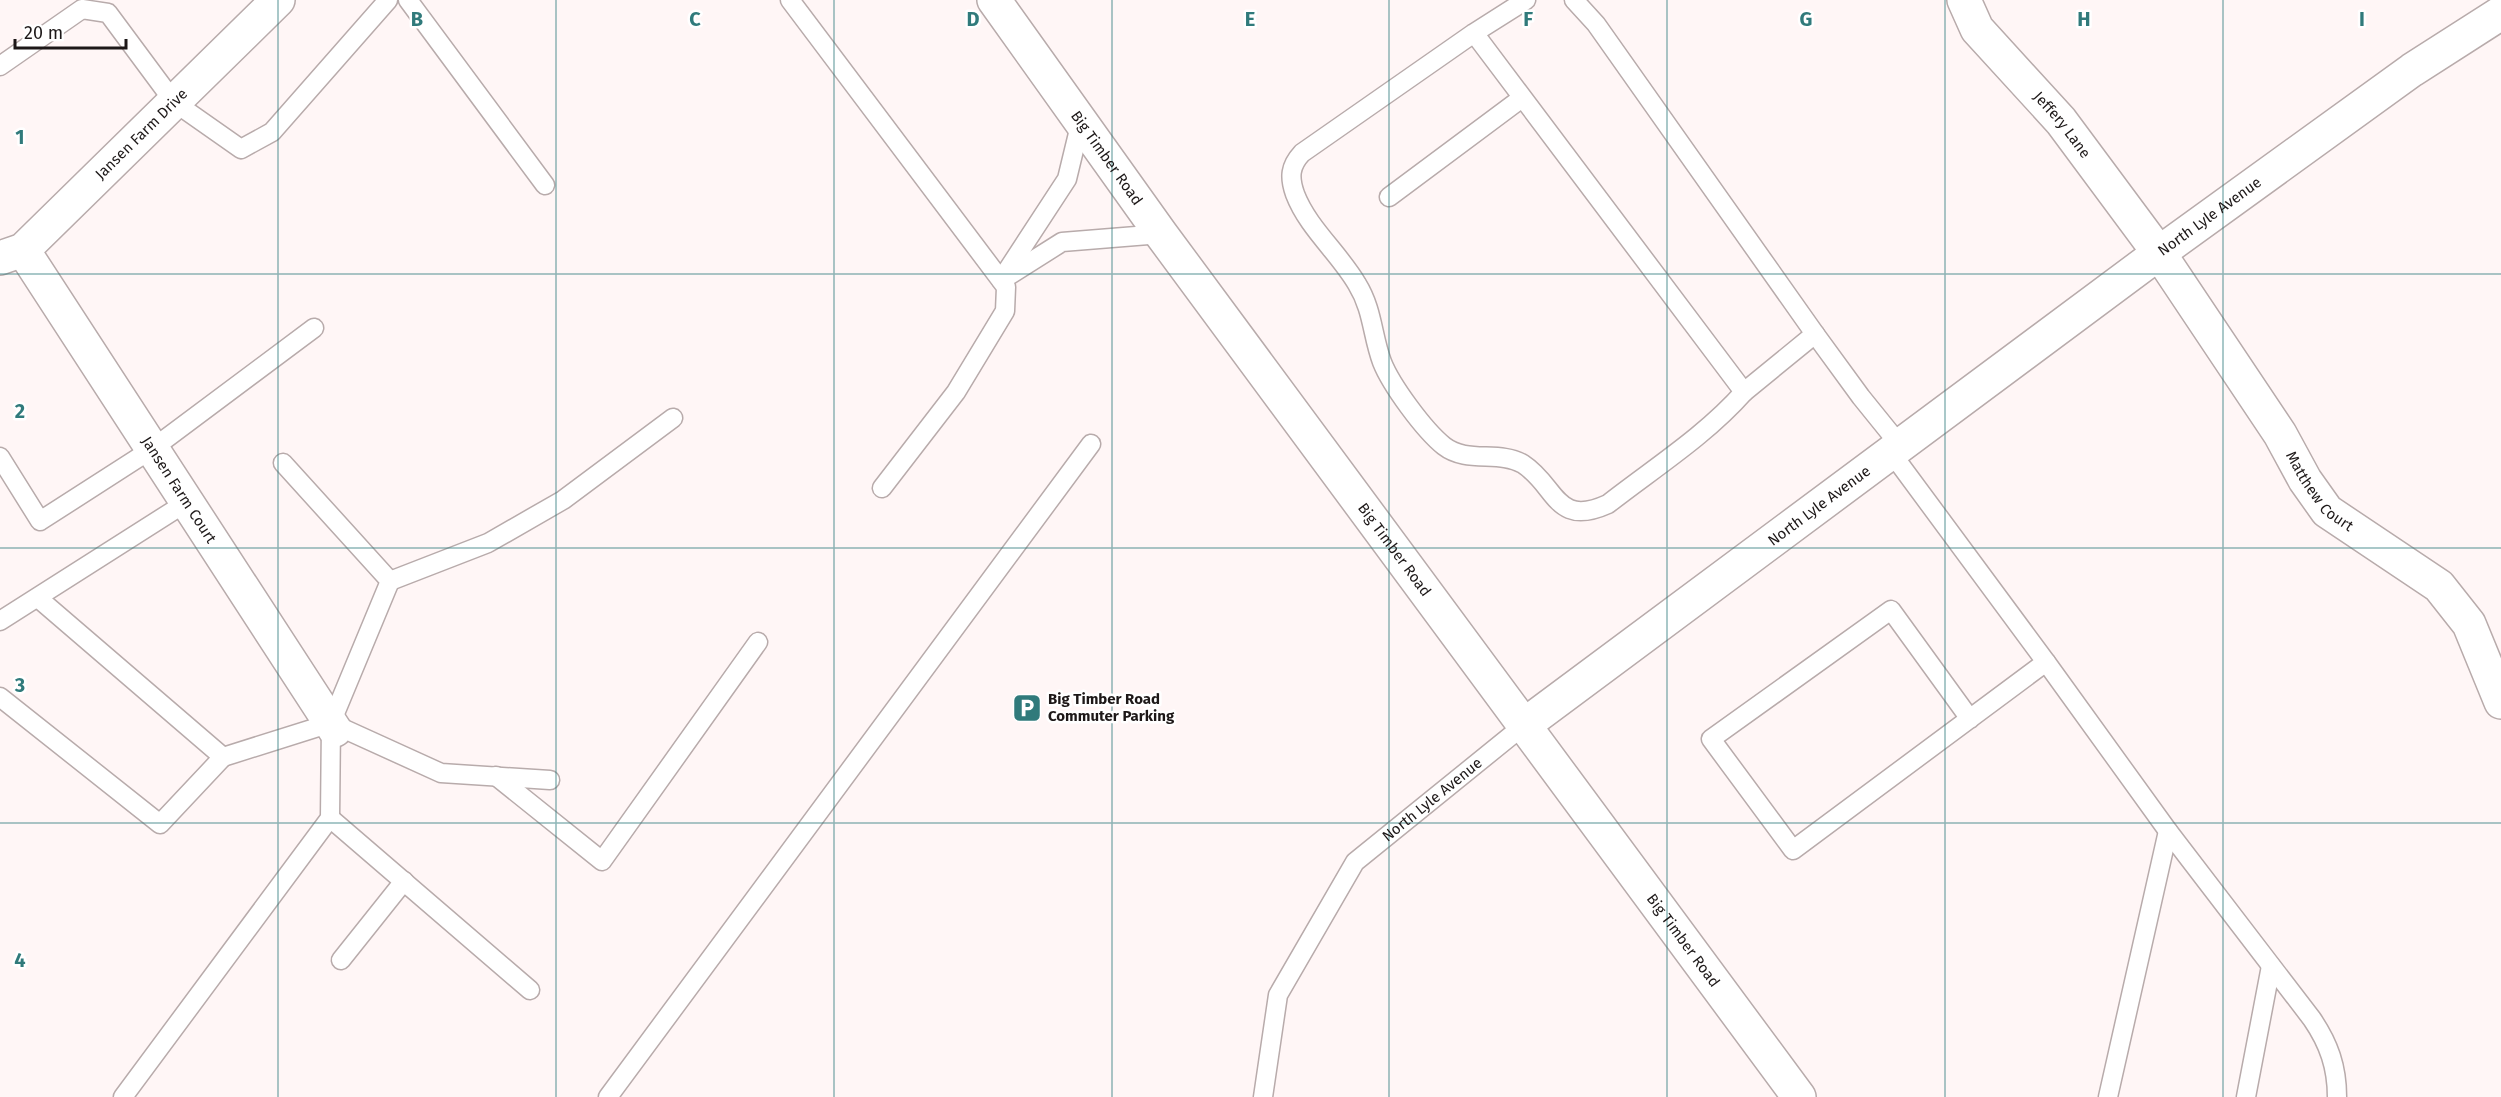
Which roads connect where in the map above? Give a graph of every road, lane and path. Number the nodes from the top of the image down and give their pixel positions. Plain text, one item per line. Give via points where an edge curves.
1 (278, 0) edge
2 (388, 0) edge
3 (408, 0) edge
4 (790, 0) edge
5 (994, 0) edge
6 (1526, 0) edge
7 (1574, 0) edge
8 (1964, 0) edge
9 (2501, 13) edge
10 (1474, 33) junction
11 (0, 66) edge
12 (1522, 98) junction
13 (174, 102) junction
14 (1081, 122) junction
15 (545, 185) dead end
16 (1389, 196) dead end
17 (1161, 234) junction
18 (2159, 253) junction
19 (12, 254) edge
20 (1001, 280) junction
21 (314, 328) dead end
22 (1815, 334) junction
23 (1743, 392) junction
24 (673, 418) dead end
25 (1091, 444) dead end
26 (1894, 448) junction
27 (152, 449) junction
28 (0, 458) edge
29 (283, 464) dead end
30 (882, 488) dead end
31 (187, 502) junction
32 (390, 581) junction
33 (38, 598) junction
34 (0, 621) edge
35 (758, 642) dead end
36 (2046, 662) junction
37 (0, 697) edge
38 (2501, 702) edge
39 (1970, 719) junction
40 (1523, 726) junction
41 (333, 727) junction
42 (223, 757) junction
43 (496, 776) junction
44 (550, 780) dead end
45 (330, 818) junction
46 (2168, 831) junction
47 (404, 881) junction
48 (341, 960) dead end
49 (2271, 966) junction
50 (530, 990) dead end
51 (123, 1097) edge
52 (608, 1097) edge
53 (1263, 1097) edge
54 (1799, 1097) edge
55 (2108, 1097) edge
56 (2246, 1097) edge
57 (2337, 1097) edge

1 - 13 street, Jansen Farm Drive
2 - 13 lane via 272,132 241,149
3 - 15 lane
4 - 20 lane
5 - 14 street, Big Timber Road
6 - 10 lane
7 - 22 lane via 1596,24
8 - 18 street, Jeffery Lane via 1977,28 2055,114
9 - 18 street, North Lyle Avenue via 2412,70
10 - 12 lane
10 - 23 lane via 1302,153 1290,170 1296,196 1366,301 1382,362 1422,423 1454,452 1523,464 1562,504 1583,511 1608,504 1724,414
11 - 13 lane via 82,9 108,13
12 - 16 lane
12 - 23 lane
13 - 19 street, Jansen Farm Drive
14 - 17 street, Big Timber Road
14 - 20 lane via 1066,179
17 - 20 lane via 1062,242
17 - 40 street, Big Timber Road
18 - 26 street, North Lyle Avenue
18 - 38 street, Matthew Court via 2327,511 2439,586 2469,624
19 - 27 street, Jansen Farm Court
20 - 30 lane via 1006,287 1005,311 956,392
21 - 27 lane
22 - 23 lane
22 - 26 lane
24 - 32 lane via 562,500 488,543
25 - 52 lane
26 - 36 lane
26 - 40 street, North Lyle Avenue
27 - 28 lane via 40,521
27 - 31 street, Jansen Farm Court
29 - 32 lane
31 - 33 lane
31 - 41 street, Jansen Farm Court
32 - 41 lane
33 - 34 lane
33 - 42 lane
35 - 43 lane via 602,861
36 - 39 lane
36 - 46 lane
37 - 42 lane via 160,824
39 - 39 lane via 1793,850 1711,739 1891,610
40 - 53 lane, North Lyle Avenue via 1355,862 1278,995
40 - 54 street, Big Timber Road
41 - 42 lane
41 - 43 lane via 441,773
41 - 45 lane
43 - 44 lane
45 - 47 lane
45 - 51 lane
46 - 49 lane
46 - 55 lane
47 - 48 lane
47 - 50 lane
49 - 56 lane
49 - 57 lane via 2325,1039 2334,1061

